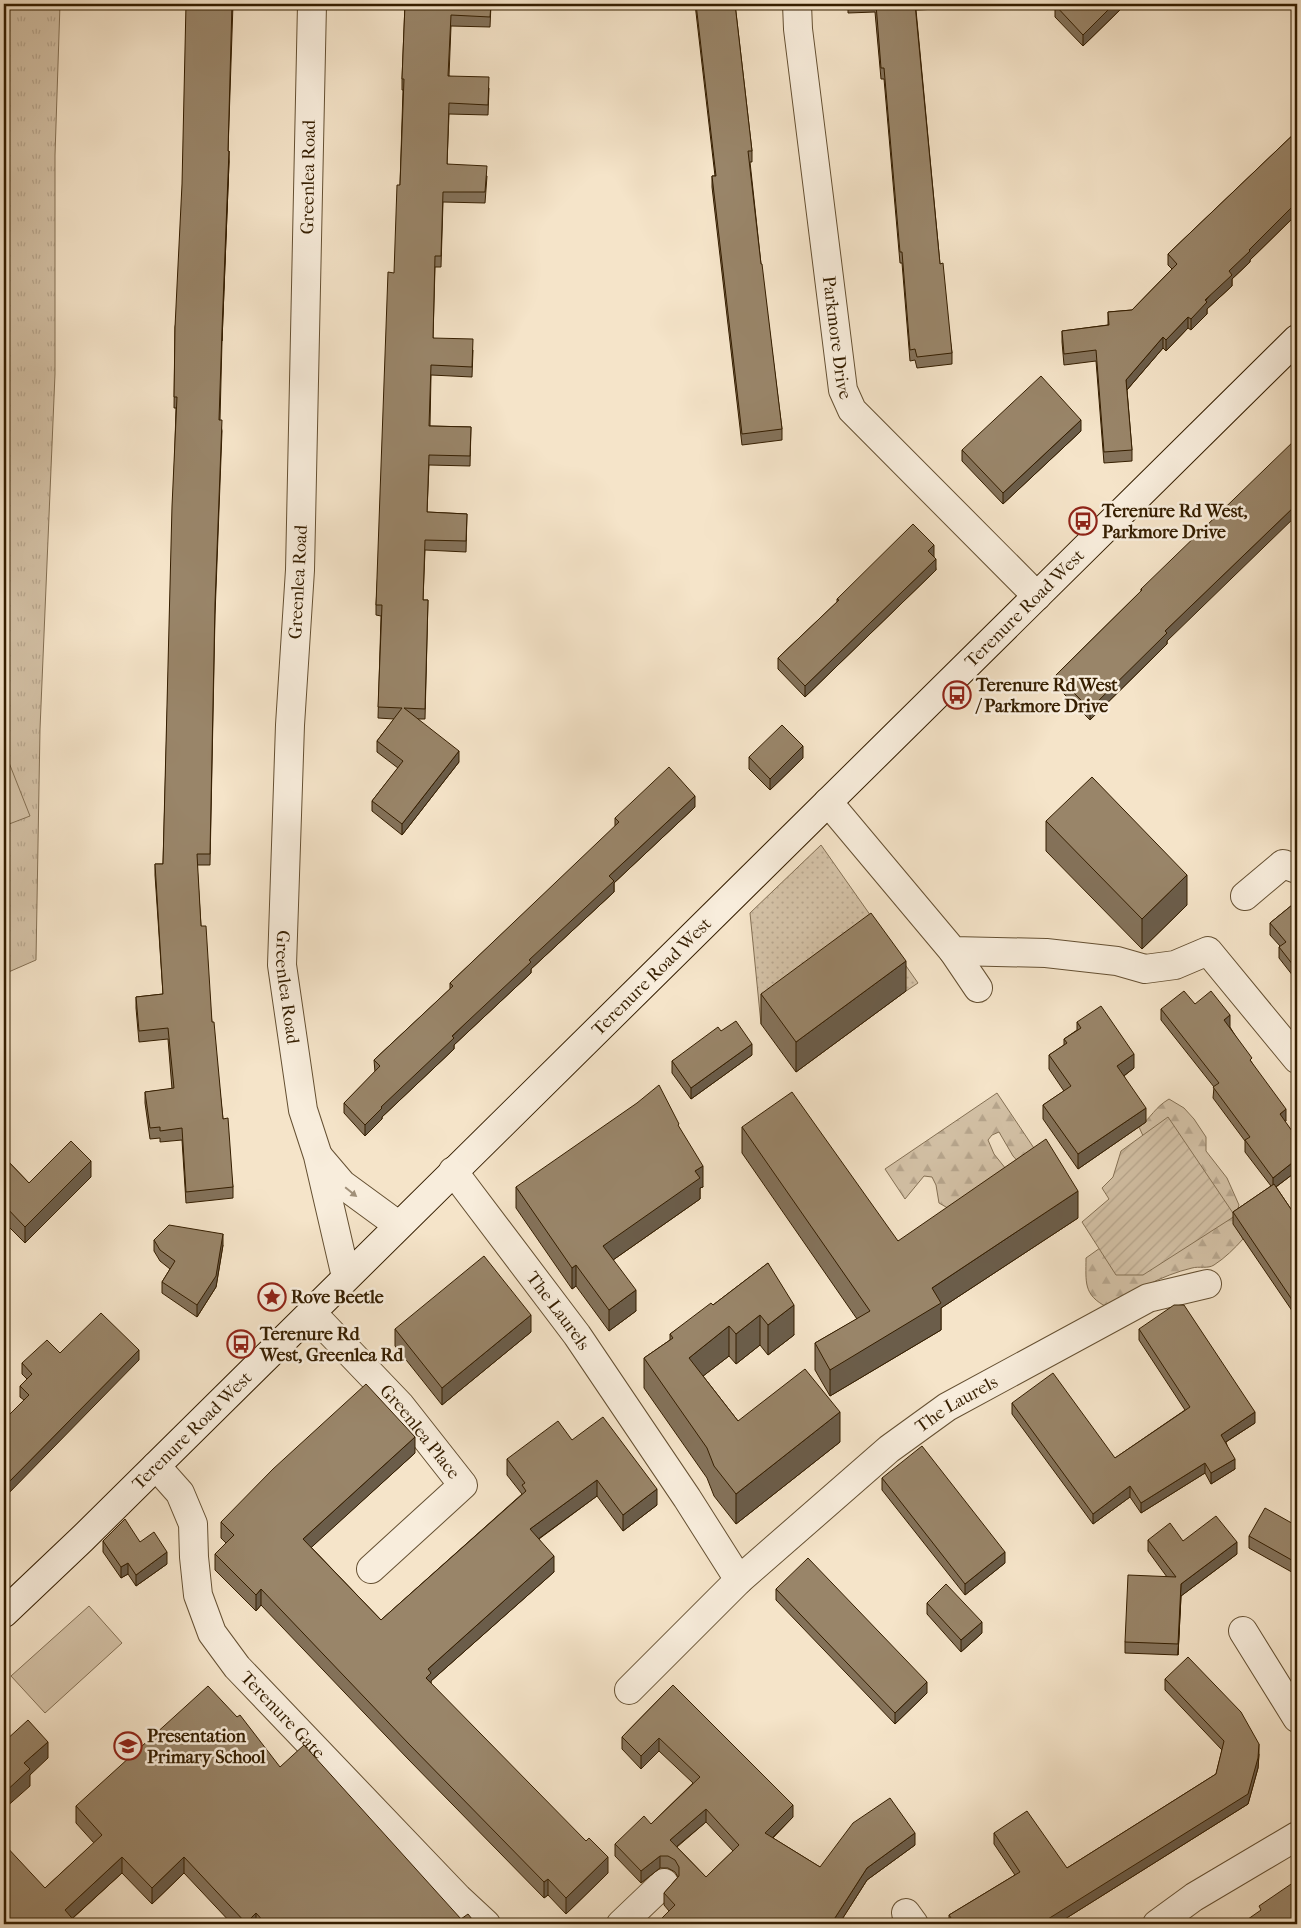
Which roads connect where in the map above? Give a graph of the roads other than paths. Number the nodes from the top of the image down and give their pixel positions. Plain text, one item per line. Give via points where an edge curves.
1 (312, 4) edge
2 (797, 4) edge
3 (1297, 338) edge
4 (1037, 596) junction
5 (828, 802) junction
6 (1297, 869) edge
7 (1245, 896) dead end
8 (953, 951) junction
9 (978, 988) dead end
10 (1297, 1059) edge
11 (318, 1156) junction
12 (453, 1170) junction
13 (398, 1225) junction
14 (346, 1277) junction
15 (1207, 1284) dead end
16 (311, 1312) junction
17 (156, 1466) junction
18 (372, 1569) dead end
19 (740, 1580) junction
20 (4, 1613) edge
21 (1243, 1631) dead end
22 (629, 1690) dead end
23 (1297, 1718) edge
24 (1297, 1836) edge
25 (664, 1883) dead end
26 (486, 1924) edge
27 (621, 1924) edge
28 (1157, 1924) edge

1 - 11 street, Greenlea Road via 300,570 290,725 282,966 304,1110
2 - 4 street, Parkmore Drive via 843,390 852,410
3 - 4 street, Terenure Road West
4 - 5 street, Terenure Road West
5 - 8 street
5 - 12 street, Terenure Road West
6 - 7 street via 1283,864
8 - 9 street
8 - 10 street via 1046,954 1117,961 1145,969 1175,965 1208,951
11 -> 13 street, Greenlea Road via 342,1184
11 - 14 street, Greenlea Road
12 - 13 street, Terenure Road West
12 - 19 street, The Laurels via 577,1335
13 - 14 street, Terenure Road West
14 - 16 street, Terenure Road West
15 - 19 street, The Laurels via 1148,1298 947,1407 888,1449
16 - 17 street, Terenure Road West
16 - 18 street, Greenlea Place via 400,1405 464,1485
17 - 20 street, Terenure Road West
17 - 26 street, Terenure Gate via 180,1493 194,1524 198,1595 212,1633 237,1667
19 - 22 street, The Laurels
21 - 23 street
24 - 28 street via 1194,1897
25 - 27 street

